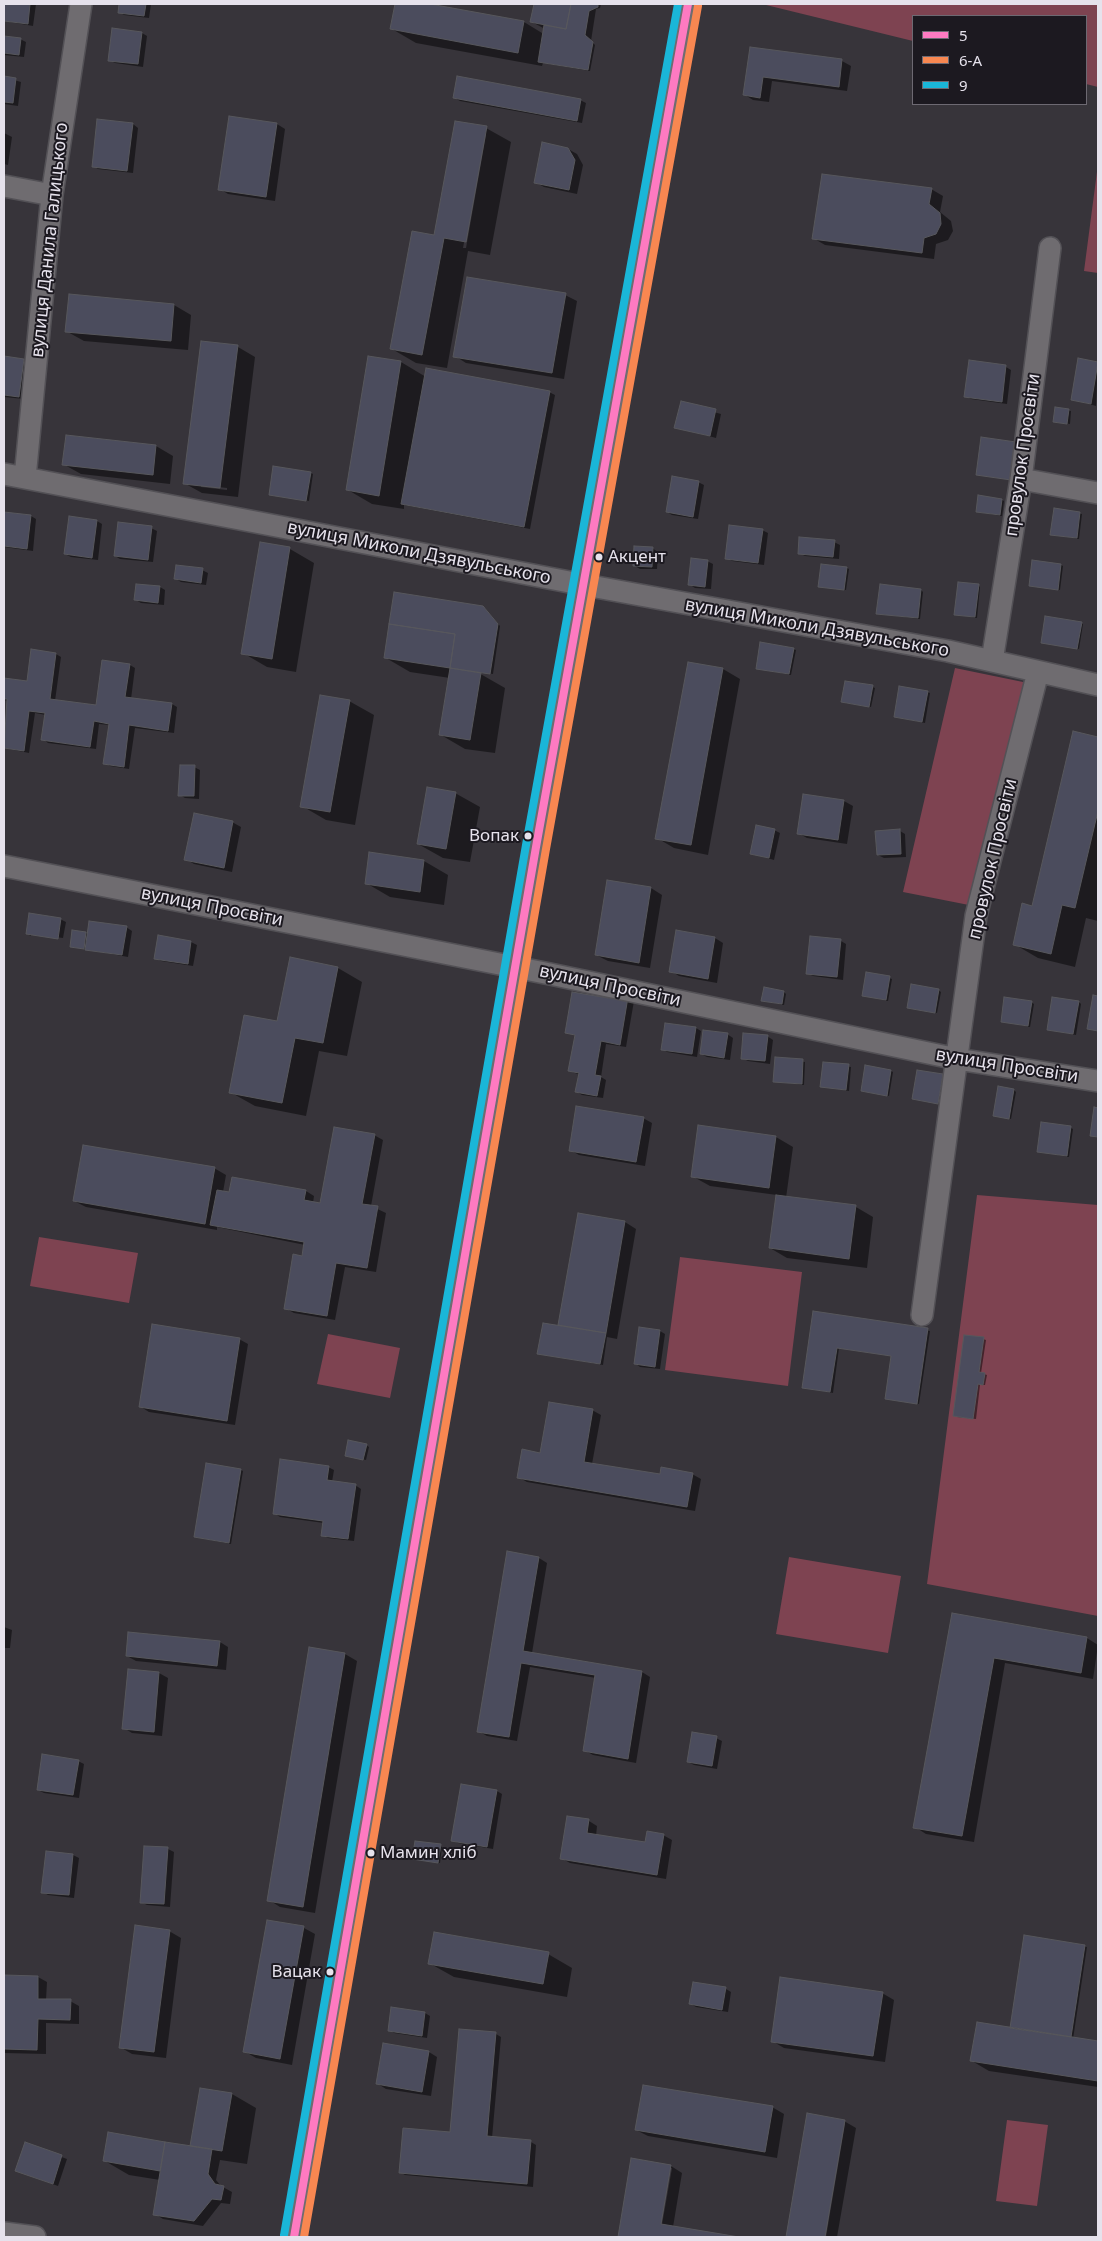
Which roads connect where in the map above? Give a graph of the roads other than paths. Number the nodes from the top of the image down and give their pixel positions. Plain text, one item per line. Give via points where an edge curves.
1 (81, 4) edge
2 (688, 4) edge
3 (4, 186) edge
4 (52, 195) junction
5 (1050, 248) dead end
6 (4, 474) edge
7 (25, 478) junction
8 (1021, 479) junction
9 (1098, 493) edge
10 (585, 585) junction
11 (992, 661) junction
12 (1038, 672) junction
13 (1098, 685) edge
14 (4, 866) edge
15 (517, 967) junction
16 (957, 1059) junction
17 (1098, 1081) edge
18 (922, 1315) dead end
19 (4, 2232) edge
20 (35, 2237) edge
21 (294, 2237) edge

1 - 4 street, вулиця Данила Галицького
2 - 10 street
3 - 4 street
4 - 7 street, вулиця Данила Галицького
5 - 8 street, провулок Просвіти
6 - 7 street, вулиця Миколи Дзявульського
7 - 10 street, вулиця Миколи Дзявульського
8 - 9 street
8 - 11 street, провулок Просвіти
10 - 11 street, вулиця Миколи Дзявульського
10 - 15 street
11 - 12 street, вулиця Миколи Дзявульського
12 - 13 street, вулиця Миколи Дзявульського
12 - 16 street, провулок Просвіти via 976,916
14 - 15 street, вулиця Просвіти
15 - 16 street, вулиця Просвіти
15 - 21 street
16 - 17 street, вулиця Просвіти
16 - 18 street, провулок Просвіти
19 - 20 street

